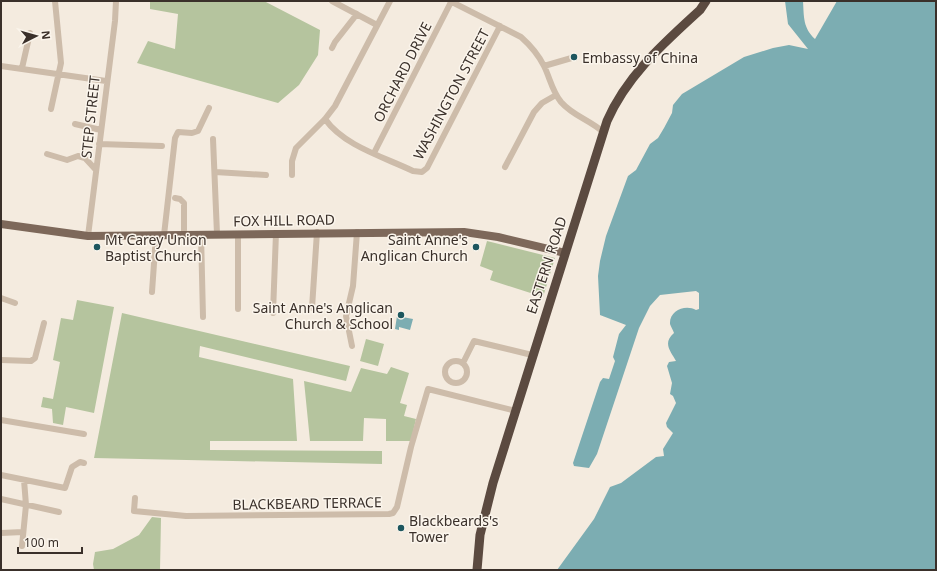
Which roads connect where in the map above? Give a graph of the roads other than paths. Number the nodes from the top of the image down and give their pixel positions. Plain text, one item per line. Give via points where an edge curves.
1 (55, 1) edge
2 (116, 1) edge
3 (332, 1) edge
4 (390, 1) edge
5 (451, 1) edge
6 (706, 1) edge
7 (357, 14) junction
8 (377, 25) junction
9 (500, 26) junction
10 (30, 33) dead end
11 (332, 48) dead end
12 (575, 57) dead end
13 (1, 66) edge
14 (544, 66) junction
15 (22, 68) junction
16 (60, 74) junction
17 (106, 81) junction
18 (556, 94) junction
19 (209, 108) dead end
20 (51, 109) dead end
21 (325, 119) junction
22 (607, 121) junction
23 (593, 123) junction
24 (75, 124) dead end
25 (101, 130) junction
26 (603, 132) junction
27 (213, 140) dead end
28 (99, 144) junction
29 (162, 146) dead end
30 (374, 153) junction
31 (47, 154) dead end
32 (505, 167) dead end
33 (96, 170) junction
34 (214, 172) junction
35 (266, 175) dead end
36 (292, 175) dead end
37 (174, 198) dead end
38 (1, 224) edge
39 (316, 232) junction
40 (357, 232) junction
41 (276, 233) junction
42 (202, 234) junction
43 (217, 234) junction
44 (238, 234) junction
45 (160, 235) junction
46 (184, 235) junction
47 (88, 236) junction
48 (565, 253) junction
49 (152, 292) dead end
50 (1, 298) edge
51 (15, 303) dead end
52 (312, 308) dead end
53 (238, 309) dead end
54 (273, 313) dead end
55 (203, 318) dead end
56 (44, 323) dead end
57 (352, 346) dead end
58 (532, 355) junction
59 (1, 360) edge
60 (463, 363) junction
61 (452, 382) junction
62 (451, 394) junction
63 (516, 411) junction
64 (1, 420) edge
65 (84, 434) dead end
66 (84, 463) dead end
67 (1, 475) edge
68 (24, 480) junction
69 (135, 498) dead end
70 (1, 500) edge
71 (26, 505) junction
72 (59, 512) dead end
73 (23, 532) junction
74 (1, 533) edge
75 (22, 546) dead end
76 (477, 570) edge

1 - 16 street via 61,53
2 - 17 street, STEP STREET
3 - 7 street
4 - 8 street
5 - 9 street
5 - 30 street, ORCHARD DRIVE
6 - 22 highway, EASTERN ROAD via 700,10 647,59 621,94
7 - 8 street
7 - 11 street
8 - 21 street via 342,95
9 - 14 street via 530,45
9 - 30 street, WASHINGTON STREET via 426,168 422,172 413,171
10 - 15 street
12 - 14 street
13 - 15 street
14 - 18 street
15 - 16 street
16 - 17 street
16 - 20 street
17 - 25 street, STEP STREET
18 - 23 street via 577,116
18 - 32 street via 534,112
19 - 45 street via 198,131 178,132 175,138
21 - 30 street via 340,135
21 - 36 street via 296,148 292,161
22 - 23 street
22 - 26 highway, EASTERN ROAD
23 - 26 street
24 - 25 street
25 - 28 street, STEP STREET
26 - 48 highway, EASTERN ROAD
27 - 34 street
28 - 29 street
28 - 33 street, STEP STREET
31 - 33 street via 67,160 78,156 85,158
33 - 47 street, STEP STREET
34 - 35 street
34 - 43 street
37 - 46 street via 184,203
38 - 47 main road, FOX HILL ROAD
39 - 40 main road, FOX HILL ROAD
39 - 41 main road, FOX HILL ROAD
39 - 52 street
40 - 48 main road, FOX HILL ROAD via 476,233
40 - 57 street via 353,286 346,316
41 - 44 main road, FOX HILL ROAD
41 - 54 street
42 - 43 main road, FOX HILL ROAD
42 - 46 main road, FOX HILL ROAD
42 - 55 street
43 - 44 main road, FOX HILL ROAD
44 - 53 street
45 - 46 main road, FOX HILL ROAD
45 - 47 main road, FOX HILL ROAD
45 - 49 street
48 - 58 highway, EASTERN ROAD
50 - 51 street
56 - 59 street via 35,358 31,361
58 - 60 street via 474,341
58 - 63 highway, EASTERN ROAD
60 - 61 street via 467,370 465,377 460,382
60 - 61 street via 453,360 445,368 446,378
61 - 62 street
62 - 63 street, BLACKBEARD TERRACE
62 - 69 street, BLACKBEARD TERRACE via 431,388 427,392 394,513 186,516 134,511
63 - 76 highway, EASTERN ROAD via 486,510 480,535
64 - 65 street
66 - 68 street via 80,462 72,467 65,488
67 - 68 street
68 - 71 street
70 - 71 street
71 - 72 street
71 - 73 street
73 - 74 street
73 - 75 street

